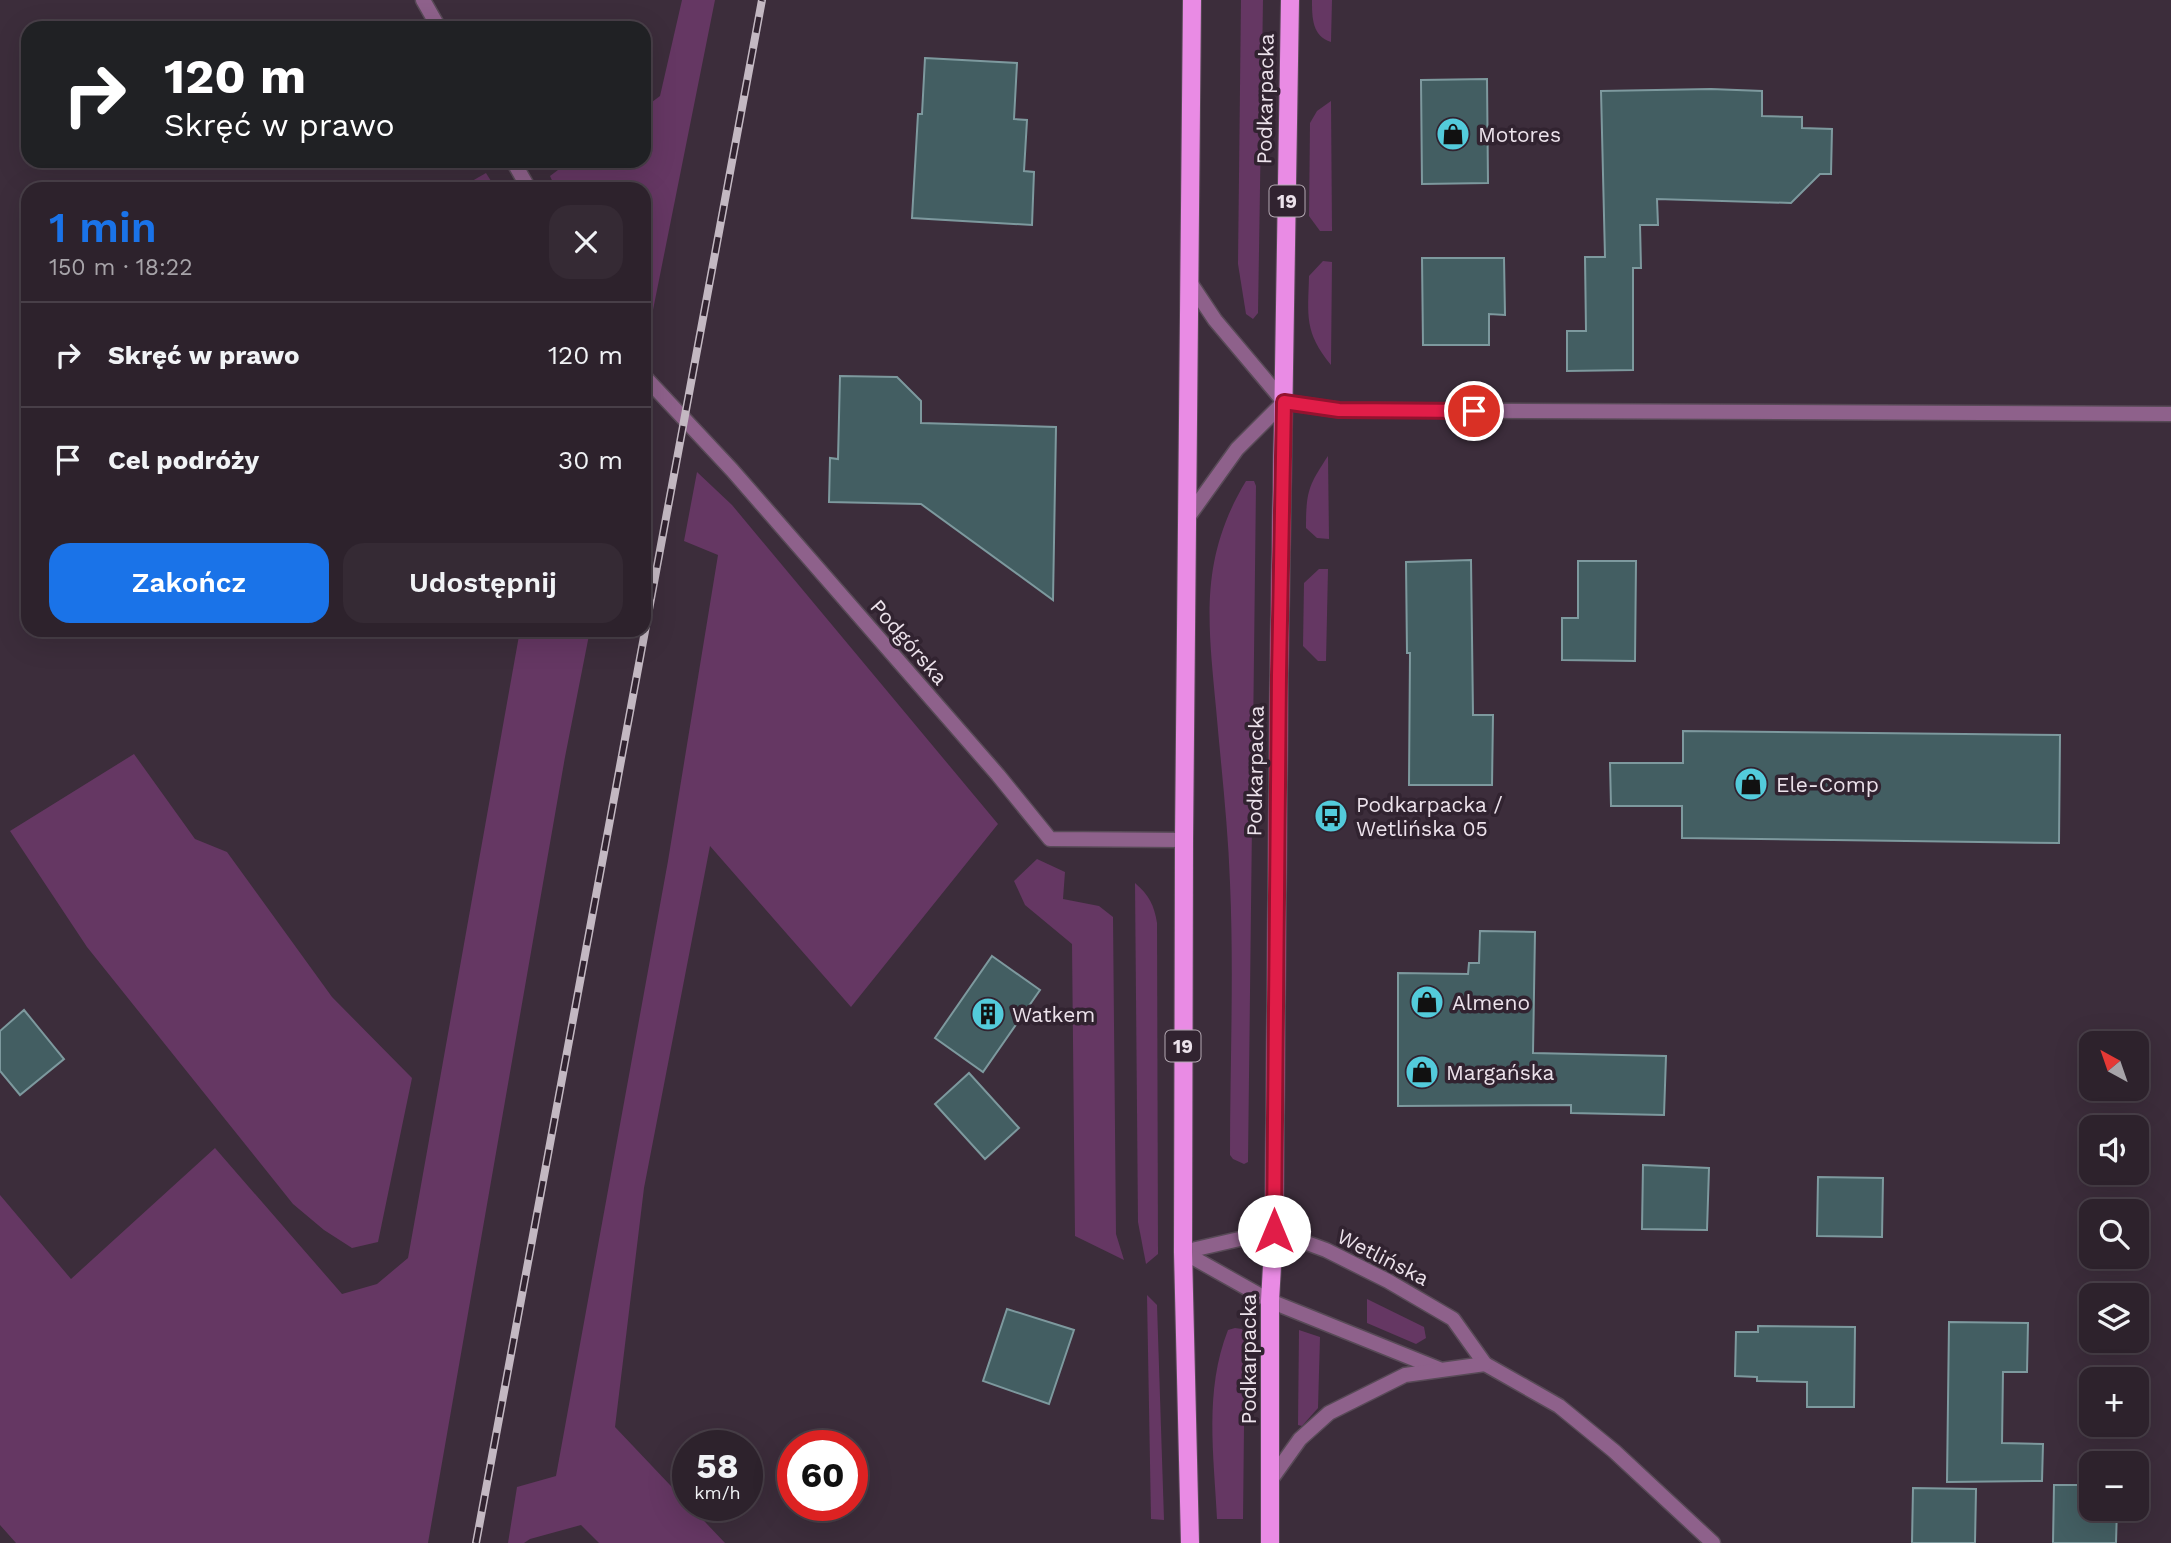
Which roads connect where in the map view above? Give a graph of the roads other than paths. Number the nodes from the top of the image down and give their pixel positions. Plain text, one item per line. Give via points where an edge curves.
1 (423, 0) edge
2 (1192, 0) edge
3 (1290, 0) edge
4 (435, 21) edge
5 (1188, 279) junction
6 (651, 384) edge
7 (1284, 402) junction
8 (2171, 414) edge
9 (1186, 520) junction
10 (1184, 840) junction
11 (1274, 1231) junction
12 (1183, 1252) junction
13 (1270, 1301) junction
14 (1485, 1364) junction
15 (1438, 1369) junction
16 (1270, 1481) junction
17 (1190, 1543) edge
18 (1269, 1543) edge
19 (1713, 1543) edge

1 - 4 street
2 - 5 main road, 19
3 - 7 main road, Podkarpacka / 19
5 - 7 street via 1215,320
5 - 9 main road, 19
6 - 10 street, Podgórska via 741,480 1050,839
7 - 8 street via 1339,410
7 - 9 street via 1237,449
7 - 11 main road, Podkarpacka / 19
9 - 10 main road, 19
10 - 12 main road, 19
11 - 12 street
11 - 13 main road, Podkarpacka / 19
11 - 14 street, Wetlińska via 1326,1250 1453,1319
12 - 13 street
12 - 17 main road, 19
13 - 15 street
13 - 16 main road, Podkarpacka / 19
14 - 15 street
14 - 19 street, Wetlińska via 1559,1406 1615,1451
15 - 16 street via 1405,1375 1329,1413 1300,1439
16 - 18 main road, Podkarpacka / 19

